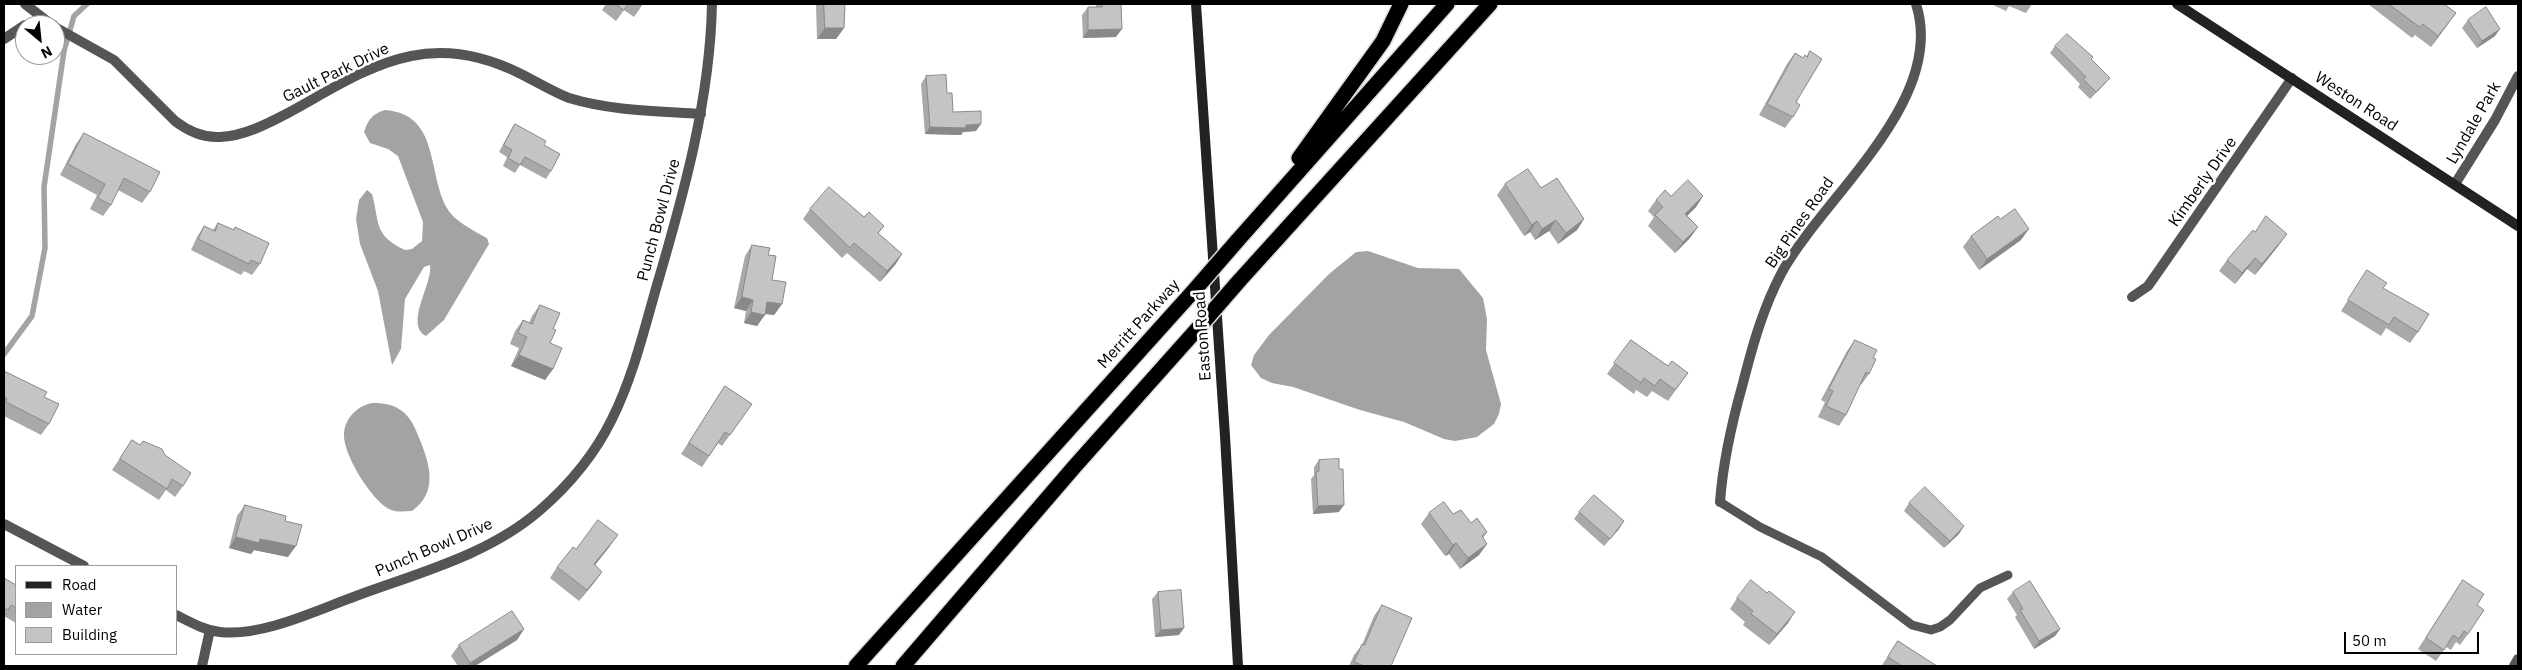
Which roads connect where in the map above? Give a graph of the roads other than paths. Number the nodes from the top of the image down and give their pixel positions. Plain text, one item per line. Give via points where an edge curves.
1 (25, 4) edge
2 (712, 4) edge
3 (1196, 4) edge
4 (1401, 4) edge
5 (1447, 4) edge
6 (1490, 4) edge
7 (1916, 4) edge
8 (2177, 4) edge
9 (38, 15) edge
10 (15, 32) edge
11 (65, 32) edge
12 (4, 39) edge
13 (2518, 76) edge
14 (2292, 78) junction
15 (701, 114) junction
16 (2456, 184) junction
17 (2518, 226) edge
18 (1237, 241) junction
19 (2132, 297) dead end
20 (1720, 502) joint
21 (4, 524) edge
22 (82, 565) edge
23 (2008, 575) dead end
24 (178, 616) edge
25 (210, 630) junction
26 (2518, 659) edge
27 (202, 666) edge
28 (856, 666) edge
29 (904, 666) edge
30 (1238, 666) edge
31 (2514, 666) edge

1 - 9 street, Gault Park Drive
2 - 15 street
3 - 30 main road, Easton Road
4 - 18 highway via 1383,41
5 - 18 highway, Merritt Parkway
6 - 29 highway, bridge via 1238,280
7 - 20 street, Big Pines Road via 1922,28 1920,57 1905,101 1802,241 1783,271 1758,325 1729,435
8 - 14 main road, Weston Road
10 - 12 street
11 - 15 street, Gault Park Drive via 122,67 181,126 208,136 227,136 250,130 376,67 400,58 432,53 485,59 568,97 604,107
13 - 16 street, Lyndale Park
14 - 16 main road, Weston Road
14 - 19 street, Kimberly Drive via 2160,270 2148,286
15 - 25 street, Punch Bowl Drive via 680,206 629,378 612,420 576,473 539,511 510,532 473,551 269,626 234,632
16 - 17 main road, Weston Road
18 - 28 highway, Merritt Parkway, bridge
20 - 23 lane via 1760,527 1822,557 1912,626 1931,630 1940,627 1980,588
21 - 22 street
24 - 25 street, Punch Bowl Drive
25 - 27 street
26 - 31 street

